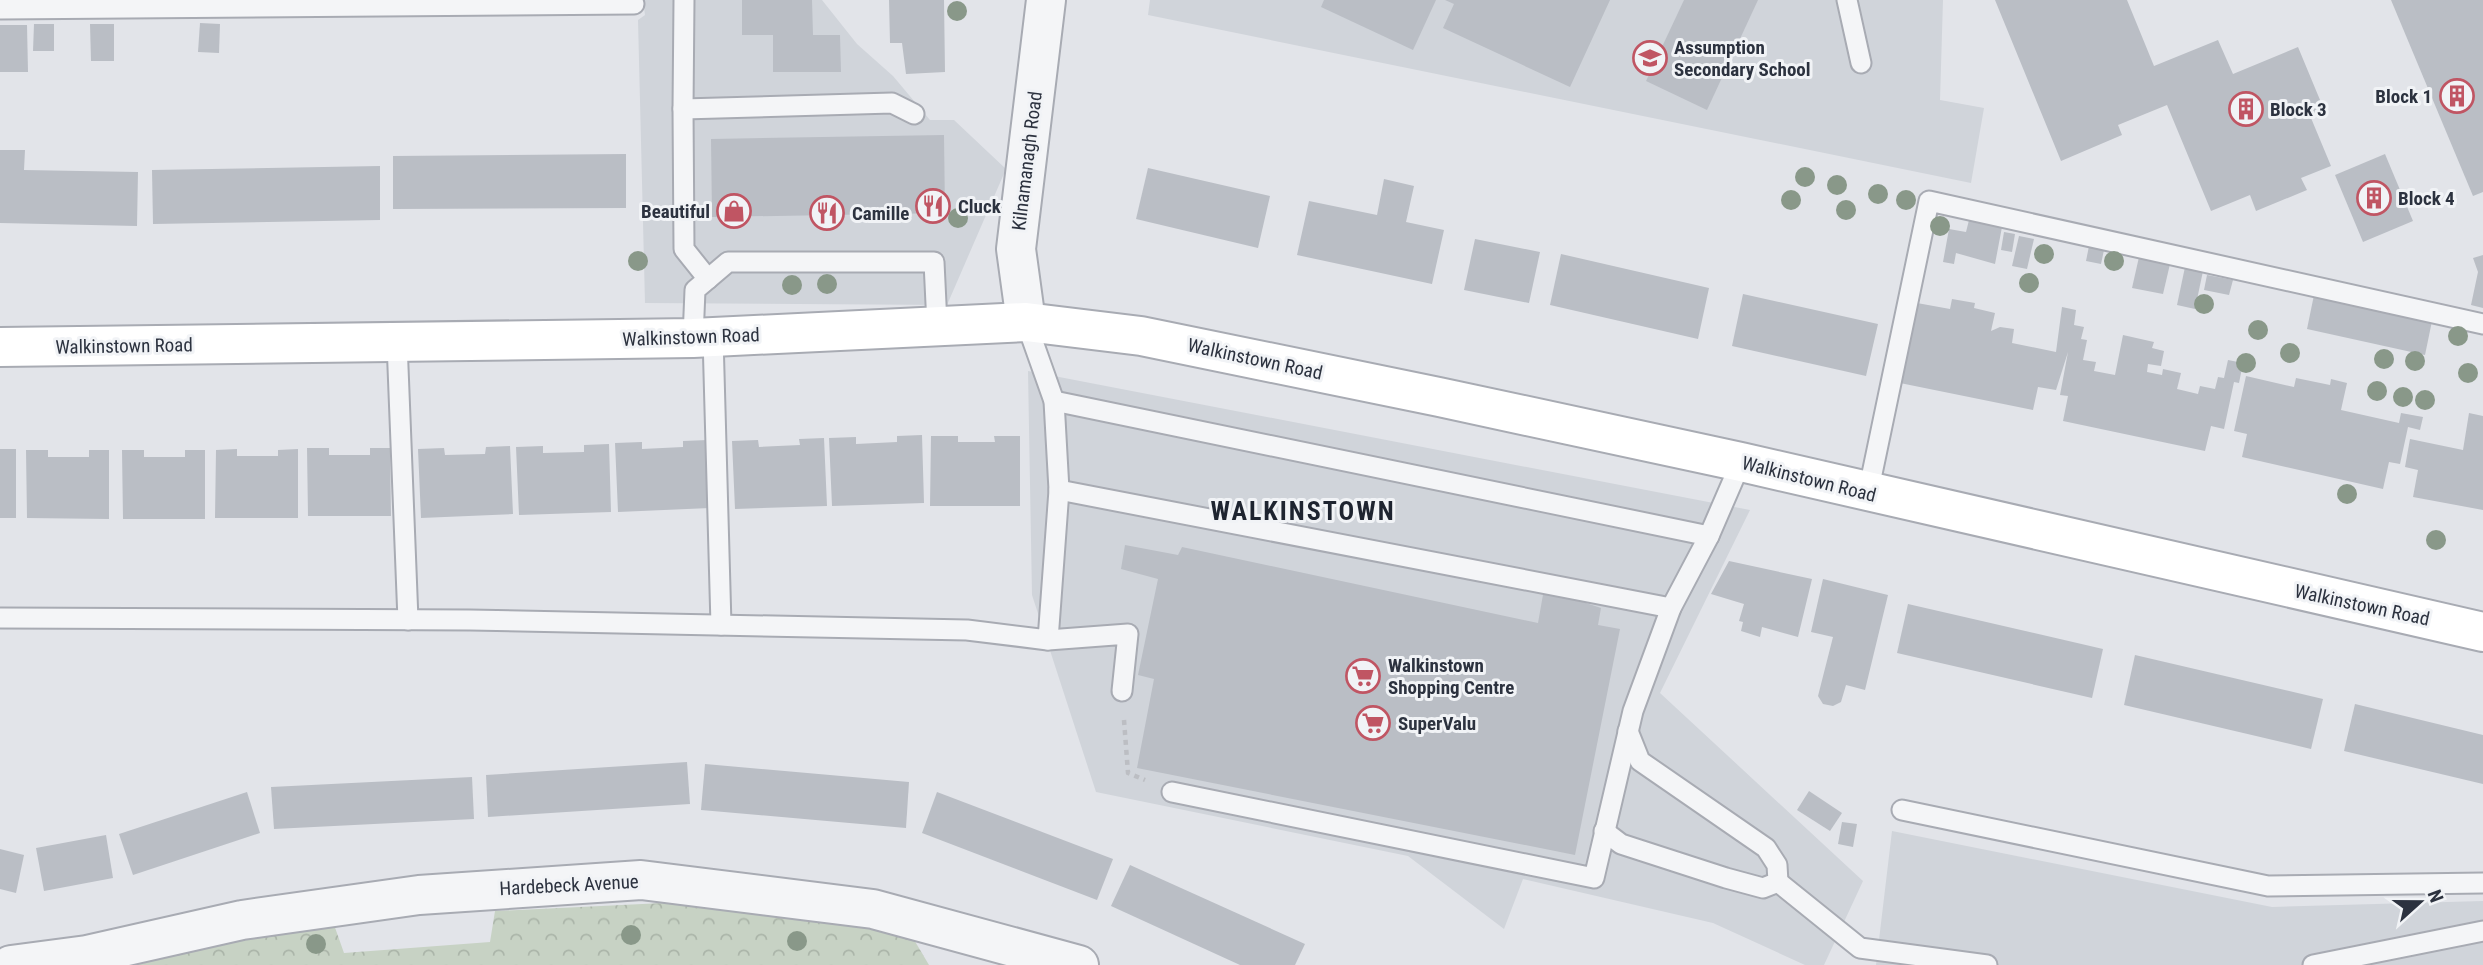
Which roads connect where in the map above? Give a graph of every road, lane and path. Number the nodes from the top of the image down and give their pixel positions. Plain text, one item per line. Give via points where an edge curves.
1 (684, 0) edge
2 (1046, 0) edge
3 (1847, 0) edge
4 (286, 4) edge
5 (635, 4) dead end
6 (0, 9) edge
7 (1861, 63) dead end
8 (683, 110) junction
9 (914, 114) dead end
10 (708, 279) junction
11 (1026, 323) junction
12 (2483, 324) edge
13 (937, 325) junction
14 (703, 338) junction
15 (397, 342) junction
16 (0, 347) edge
17 (1054, 401) junction
18 (1741, 462) junction
19 (1059, 490) junction
20 (1868, 493) junction
21 (1709, 536) junction
22 (1671, 608) junction
23 (0, 618) edge
24 (408, 620) junction
25 (721, 625) junction
26 (2483, 632) edge
27 (1048, 640) junction
28 (1122, 691) joint
29 (1628, 731) junction
30 (1172, 792) joint
31 (1902, 810) dead end
32 (1604, 831) junction
33 (1778, 882) junction
34 (2483, 883) edge
35 (2483, 931) edge
36 (56, 962) edge
37 (11, 965) edge
38 (1079, 965) edge
39 (1987, 965) edge
40 (2313, 965) edge

1 - 8 lane
2 - 11 street, Kilnamanagh Road via 1016,249
3 - 7 lane
4 - 5 lane
4 - 6 lane
8 - 9 lane via 892,103
8 - 10 lane via 684,249
10 - 13 lane via 728,262 934,262
10 - 14 lane via 695,290
11 - 13 main road, Walkinstown Road
11 - 17 lane
11 - 18 main road, Walkinstown Road via 1141,336
12 - 20 lane via 1928,201
13 - 14 main road, Walkinstown Road
14 - 15 main road, Walkinstown Road
14 - 25 lane
15 - 16 main road, Walkinstown Road
15 - 24 lane
17 - 19 lane
17 - 21 lane
18 - 20 main road, Walkinstown Road
18 - 21 lane
19 - 22 lane
19 - 27 lane
20 - 26 main road, Walkinstown Road
21 - 22 lane
22 - 29 lane
23 - 24 lane
24 - 25 lane
25 - 27 lane via 967,630
27 - 28 lane via 1128,634
28 - 30 path via 1128,773
29 - 32 lane
29 - 33 lane via 1640,761 1766,848 1777,864
30 - 32 lane via 1594,878
31 - 34 lane via 2268,886
32 - 33 lane via 1621,844 1726,878 1763,888
33 - 39 lane via 1860,948
35 - 40 lane
36 - 37 street, Hardebeck Avenue
36 - 38 street, Hardebeck Avenue via 242,920 419,895 641,880 873,909

